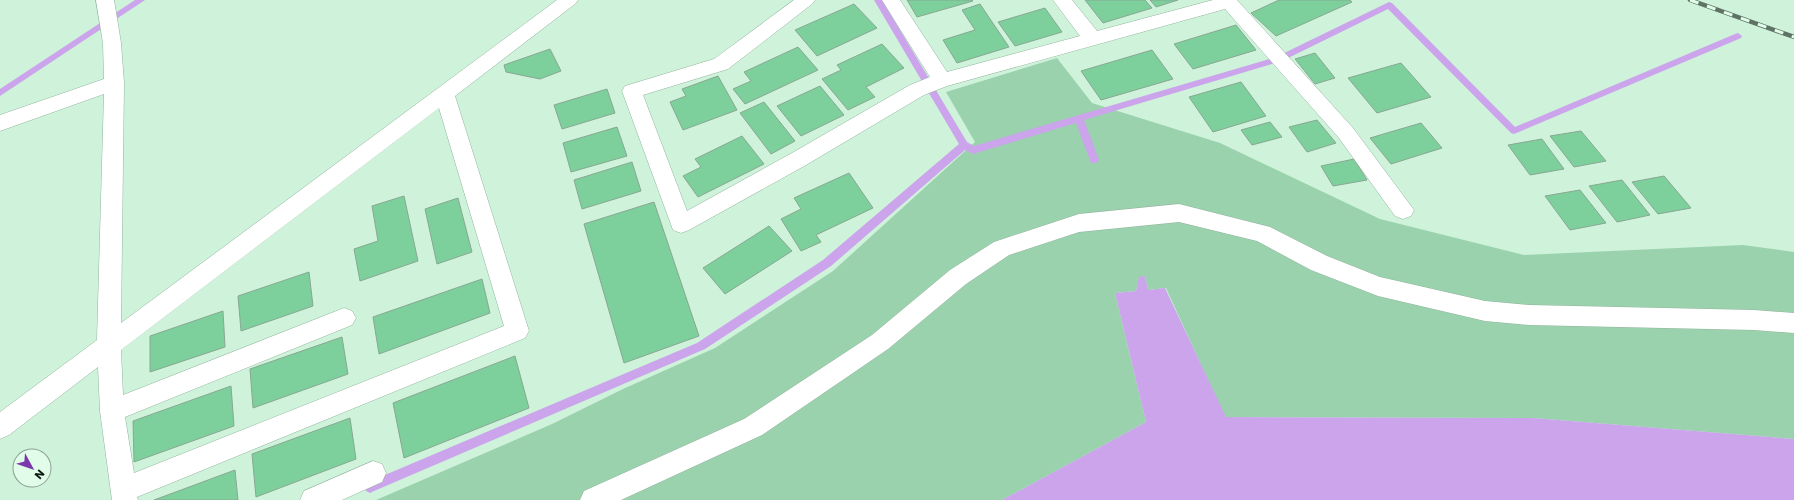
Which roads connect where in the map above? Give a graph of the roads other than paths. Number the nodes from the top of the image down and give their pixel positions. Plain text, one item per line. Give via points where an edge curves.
1 (569, 0) edge
2 (806, 0) edge
3 (891, 0) edge
4 (1062, 0) edge
5 (1228, 1) edge
6 (106, 3) edge
7 (1093, 39) junction
8 (114, 83) junction
9 (931, 85) junction
10 (444, 94) junction
11 (0, 123) edge
12 (1403, 210) dead end
13 (344, 318) dead end
14 (1794, 323) edge
15 (109, 345) junction
16 (112, 411) junction
17 (0, 427) edge
18 (373, 473) dead end
19 (124, 495) edge
20 (313, 500) edge
21 (593, 500) edge

1 - 10 street
2 - 9 street via 721,64 632,91 681,224
3 - 9 street
4 - 7 street
5 - 7 street
5 - 12 street via 1346,133
6 - 8 street
7 - 9 street
8 - 11 street
8 - 15 street
10 - 15 street
10 - 19 street via 517,331
13 - 16 street
14 - 21 street via 1529,315 1485,311 1378,286 1319,263 1262,233 1179,212 1079,223 1002,248 958,277 880,342 753,427
15 - 16 street
15 - 17 street
16 - 19 street
18 - 20 street

